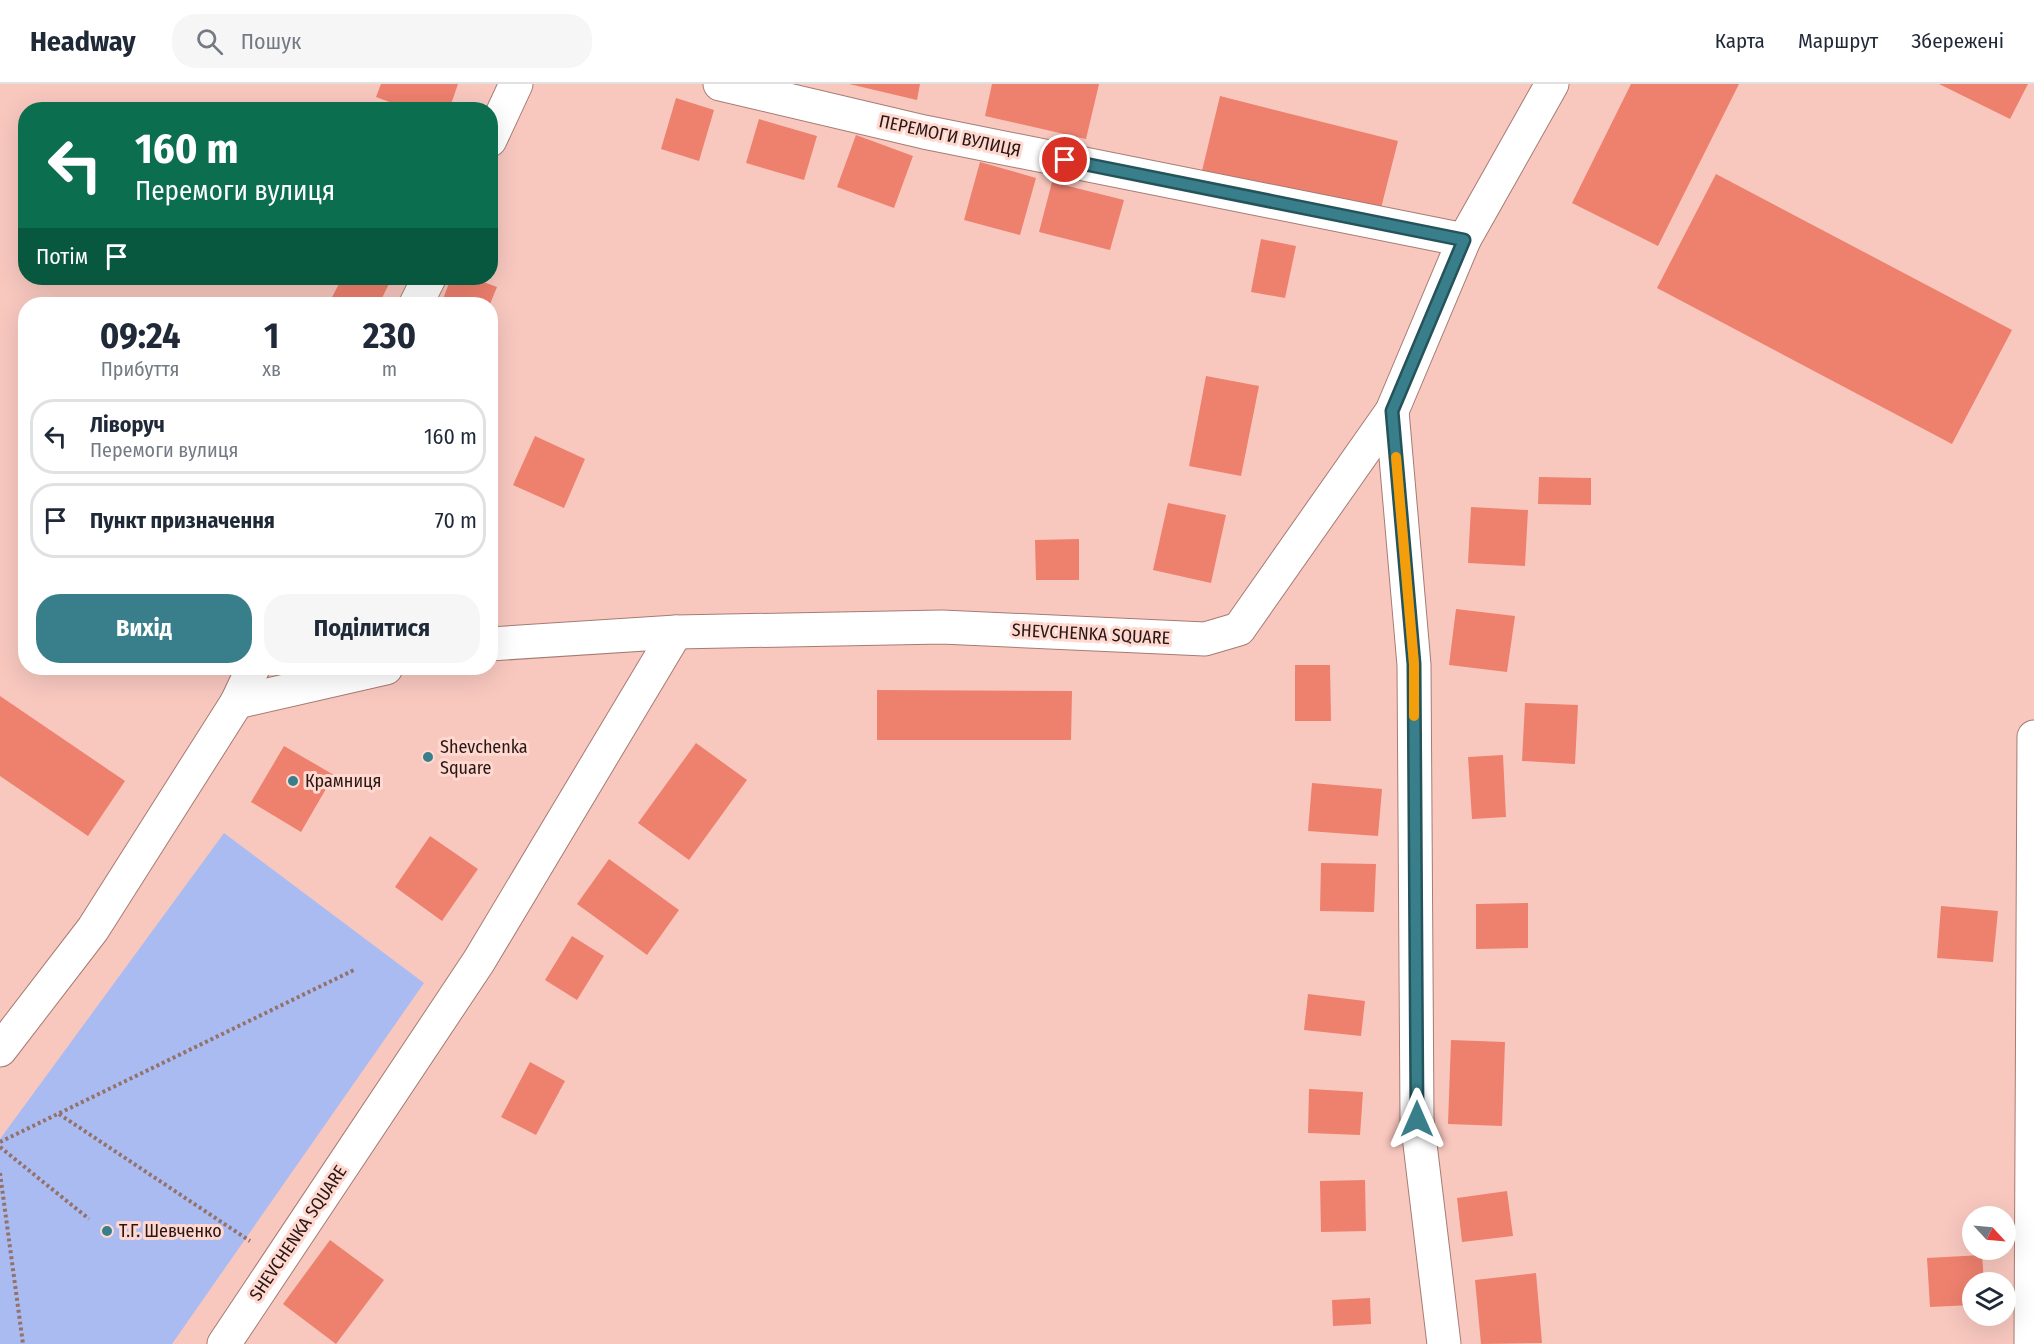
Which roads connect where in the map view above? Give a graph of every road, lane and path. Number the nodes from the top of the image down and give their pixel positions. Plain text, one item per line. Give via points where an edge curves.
1 (516, 84) edge
2 (720, 84) edge
3 (1552, 84) edge
4 (498, 123) edge
5 (1464, 240) junction
6 (1392, 411) junction
7 (676, 632) junction
8 (498, 643) edge
9 (250, 675) edge
10 (355, 675) edge
11 (237, 702) junction
12 (2034, 737) edge
13 (354, 970) dead end
14 (0, 1050) edge
15 (58, 1114) junction
16 (0, 1142) edge
17 (0, 1148) edge
18 (0, 1173) edge
19 (89, 1219) dead end
20 (280, 1260) junction
21 (23, 1344) edge
22 (225, 1344) edge
23 (1444, 1344) edge
24 (2031, 1344) edge

1 - 4 street
2 - 5 street, ПЕРЕМОГИ ВУЛИЦЯ via 924,132
3 - 5 street, SHEVCHENKA SQUARE
5 - 6 street, SHEVCHENKA SQUARE
6 - 7 street, SHEVCHENKA SQUARE via 1239,629 1205,639 942,627
6 - 23 street via 1414,664 1417,1119
7 - 8 street, SHEVCHENKA SQUARE
7 - 20 street, SHEVCHENKA SQUARE via 479,962
9 - 11 street
10 - 11 street
11 - 14 street via 93,929
12 - 24 street
13 - 15 path
15 - 16 path
15 - 20 path
17 - 19 path
18 - 21 path
20 - 22 street, SHEVCHENKA SQUARE

